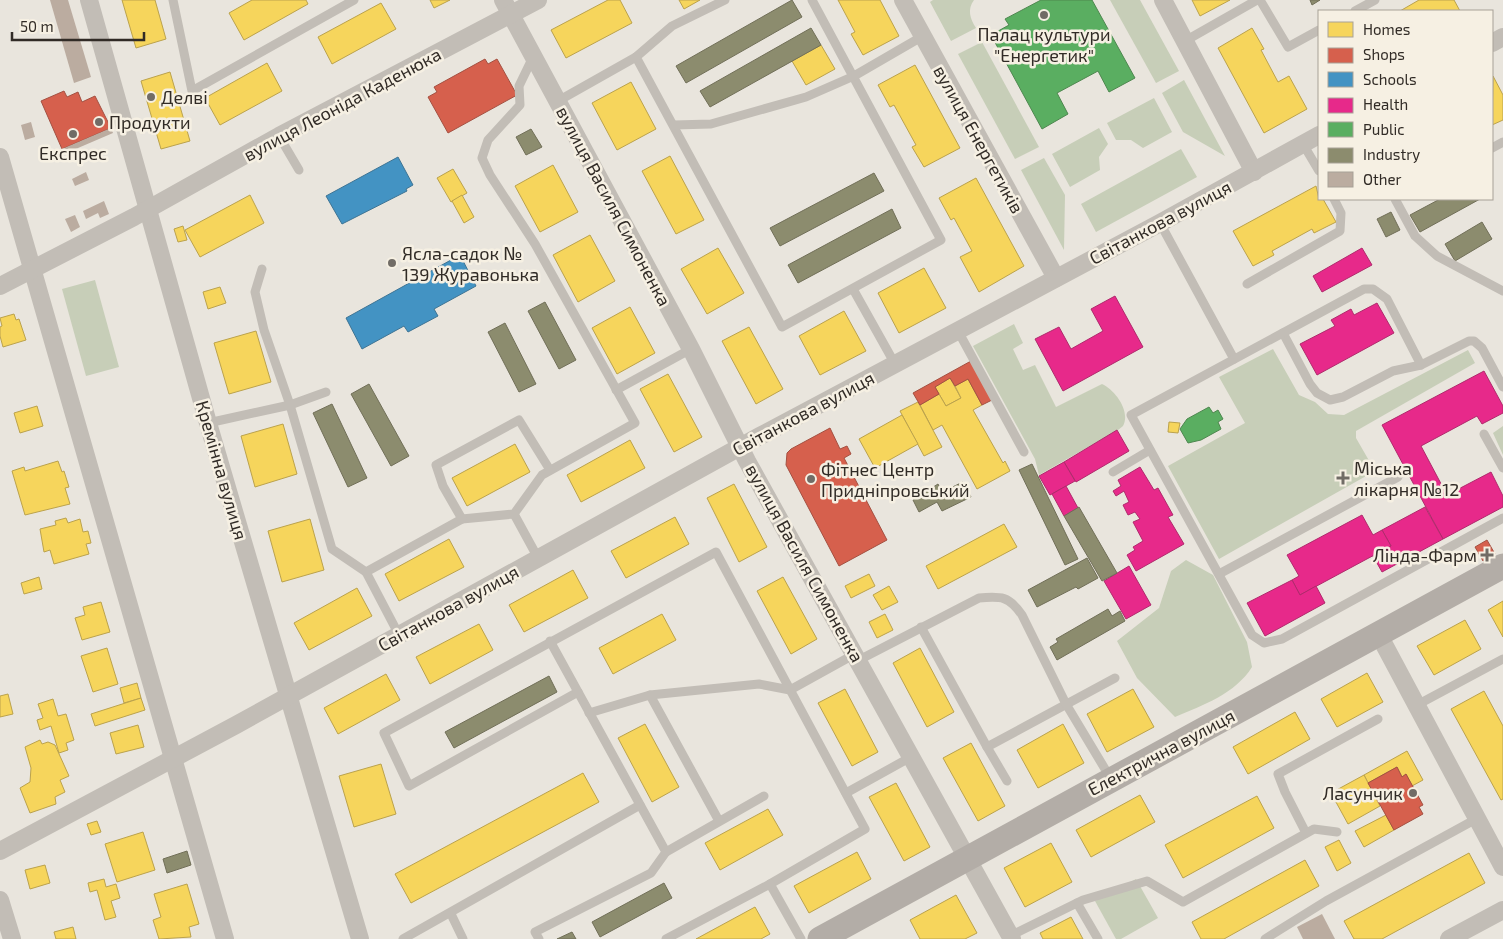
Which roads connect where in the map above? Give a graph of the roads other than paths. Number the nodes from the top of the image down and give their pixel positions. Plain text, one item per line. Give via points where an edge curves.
1 (89, 0) edge
2 (173, 0) edge
3 (354, 0) edge
4 (538, 0) edge
5 (725, 0) edge
6 (812, 0) edge
7 (903, 0) edge
8 (1163, 0) edge
9 (1259, 0) edge
10 (1376, 0) edge
11 (507, 7) edge
12 (1357, 10) edge
13 (1318, 31) edge
14 (923, 36) junction
15 (1185, 41) junction
16 (534, 57) junction
17 (636, 57) junction
18 (854, 76) junction
19 (558, 101) junction
20 (674, 126) junction
21 (279, 136) junction
22 (1318, 136) edge
23 (1303, 144) junction
24 (0, 157) edge
25 (1318, 169) edge
26 (299, 170) dead end
27 (1254, 172) junction
28 (1334, 200) edge
29 (1396, 200) edge
30 (148, 209) junction
31 (1160, 223) junction
32 (34, 269) junction
33 (262, 270) dead end
34 (1056, 278) junction
35 (1247, 284) dead end
36 (0, 286) edge
37 (853, 289) junction
38 (1503, 291) edge
39 (958, 331) junction
40 (1283, 333) junction
41 (691, 349) junction
42 (1234, 359) junction
43 (895, 364) junction
44 (1421, 364) junction
45 (1503, 387) edge
46 (616, 390) junction
47 (326, 392) dead end
48 (290, 405) junction
49 (208, 423) junction
50 (1484, 434) dead end
51 (740, 447) junction
52 (1150, 450) junction
53 (1024, 452) dead end
54 (1503, 468) edge
55 (550, 470) junction
56 (1113, 472) dead end
57 (1398, 476) dead end
58 (514, 514) junction
59 (1503, 518) edge
60 (462, 519) junction
61 (538, 558) junction
62 (1503, 566) edge
63 (366, 572) junction
64 (1218, 574) junction
65 (921, 627) junction
66 (1379, 634) junction
67 (400, 635) junction
68 (550, 641) junction
69 (857, 657) junction
70 (1503, 659) edge
71 (1115, 678) dead end
72 (790, 690) junction
73 (578, 692) junction
74 (650, 695) junction
75 (289, 696) junction
76 (1066, 704) junction
77 (1418, 706) junction
78 (589, 713) junction
79 (1378, 718) dead end
80 (987, 747) junction
81 (173, 757) junction
82 (911, 757) junction
83 (1111, 779) junction
84 (1007, 781) dead end
85 (846, 793) junction
86 (764, 796) dead end
87 (640, 806) junction
88 (1478, 818) junction
89 (719, 821) junction
90 (1337, 832) dead end
91 (1306, 833) junction
92 (0, 851) edge
93 (666, 852) junction
94 (967, 858) junction
95 (1503, 867) edge
96 (770, 884) junction
97 (0, 900) edge
98 (1077, 903) junction
99 (1503, 910) edge
100 (451, 914) junction
101 (1011, 938) edge
102 (12, 939) edge
103 (225, 939) edge
104 (360, 939) edge
105 (403, 939) edge
106 (463, 939) edge
107 (539, 939) edge
108 (666, 939) edge
109 (801, 939) edge
110 (820, 939) edge
111 (1098, 939) edge
112 (1265, 939) edge
113 (1449, 939) edge

1 - 30 street, Кремінна вулиця
2 - 3 lane via 192,91
4 - 11 street, вулиця Леоніда Каденюка
5 - 17 lane via 672,26
6 - 18 lane
7 - 14 street, вулиця Енергетиків
8 - 15 street
9 - 13 lane via 1288,47
9 - 15 lane
10 - 12 lane
11 - 16 street, вулиця Василя Симоненка
11 - 21 street, вулиця Леоніда Каденюка
14 - 18 lane
14 - 34 street, вулиця Енергетиків
15 - 27 street
16 - 19 street, вулиця Василя Симоненка
16 - 46 lane via 519,86 520,105 488,140 482,158 535,244
17 - 19 lane
17 - 20 lane
18 - 20 lane via 806,97 747,114 711,124
18 - 37 lane via 941,240
19 - 41 street, вулиця Василя Симоненка
20 - 37 lane via 782,327
21 - 26 lane
21 - 30 street, вулиця Леоніда Каденюка
22 - 23 street, Світанкова вулиця
23 - 25 lane
23 - 27 street, Світанкова вулиця
24 - 32 street
27 - 31 street, Світанкова вулиця
28 - 35 lane via 1341,213 1340,231
29 - 38 lane via 1415,236 1436,256
30 - 32 street, вулиця Леоніда Каденюка
30 - 49 street, Кремінна вулиця
31 - 34 street, Світанкова вулиця
31 - 42 lane
32 - 36 street, вулиця Леоніда Каденюка
32 - 81 street
33 - 48 lane via 255,292 264,330
34 - 39 street, Світанкова вулиця
37 - 43 lane
39 - 43 street, Світанкова вулиця
39 - 53 lane
40 - 42 lane
40 - 44 lane via 1317,394 1330,400 1343,397 1393,371
40 - 44 lane via 1356,292 1373,289 1387,299
41 - 46 lane
41 - 51 street, вулиця Василя Симоненка
42 - 52 lane via 1131,415
43 - 51 street, Світанкова вулиця
44 - 45 lane via 1463,343 1474,341 1482,348
46 - 55 lane via 635,423
47 - 48 lane
48 - 49 lane
48 - 63 lane via 332,548
49 - 75 street, Кремінна вулиця
50 - 54 lane
51 - 61 street, Світанкова вулиця
51 - 69 street, вулиця Василя Симоненка
52 - 56 lane
52 - 64 lane
55 - 58 lane via 542,475
55 - 60 lane via 519,420 436,466 443,486
57 - 64 lane
58 - 60 lane
58 - 61 lane
59 - 64 lane via 1273,642 1264,643 1252,635
60 - 63 lane
61 - 67 street, Світанкова вулиця
62 - 66 street, Електрична вулиця
63 - 67 lane
65 - 69 lane
65 - 76 lane via 979,598 998,596 1013,602
65 - 80 lane
66 - 77 street
66 - 83 street, Електрична вулиця
67 - 75 street, Світанкова вулиця
68 - 72 lane via 716,552
68 - 73 lane
68 - 73 lane via 384,733 409,786
69 - 72 lane
69 - 82 street, вулиця Василя Симоненка
70 - 77 lane
71 - 76 lane
72 - 74 lane via 759,684
72 - 85 lane
73 - 78 lane
74 - 78 lane
74 - 89 lane
75 - 81 street, Світанкова вулиця
75 - 104 street, Кремінна вулиця
76 - 80 lane
76 - 83 lane
77 - 88 street
78 - 87 lane
79 - 91 lane via 1278,774
80 - 84 lane
81 - 92 street, Світанкова вулиця
81 - 103 street
82 - 85 lane
82 - 94 street, вулиця Василя Симоненка
83 - 94 street, Електрична вулиця
85 - 96 lane via 865,828
86 - 89 lane
87 - 93 lane
87 - 100 lane
88 - 95 street
88 - 112 lane via 1326,901
89 - 93 lane
90 - 91 lane via 1314,829
91 - 98 lane via 1183,902 1146,881
93 - 107 lane via 651,872 535,932
94 - 101 street, вулиця Василя Симоненка
94 - 110 street, Електрична вулиця via 845,930
96 - 108 lane
96 - 109 lane
97 - 102 street
98 - 101 lane
98 - 111 lane
99 - 113 street
100 - 105 lane
100 - 106 lane

